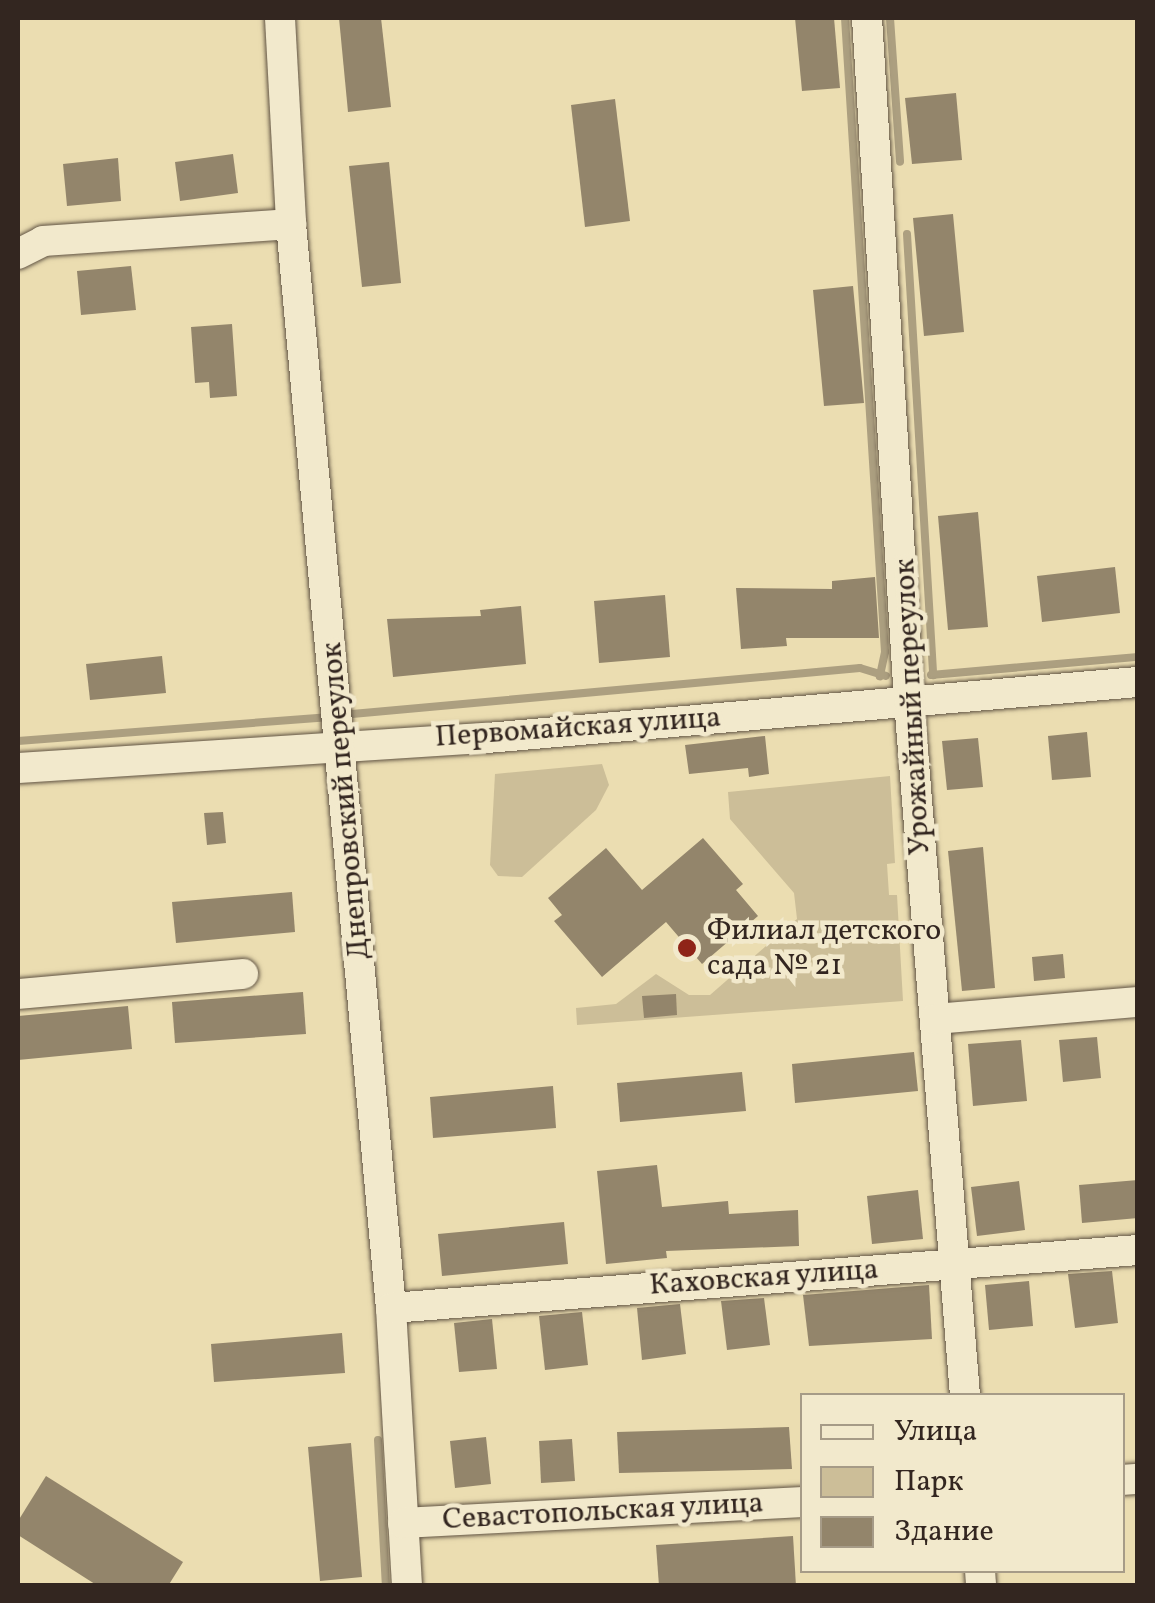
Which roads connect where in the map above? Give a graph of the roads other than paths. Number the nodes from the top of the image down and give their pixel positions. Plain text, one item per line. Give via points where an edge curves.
1 (280, 18) edge
2 (867, 18) edge
3 (291, 224) junction
4 (18, 254) edge
5 (1138, 682) edge
6 (909, 700) junction
7 (342, 742) junction
8 (18, 768) edge
9 (243, 974) dead end
10 (18, 994) edge
11 (1138, 1002) edge
12 (934, 1020) junction
13 (1138, 1250) edge
14 (953, 1265) junction
15 (391, 1308) junction
16 (965, 1393) edge
17 (800, 1502) edge
18 (403, 1522) junction
19 (407, 1586) edge

1 - 3 street, Днепровский переулок
2 - 6 street, Урожайный переулок
3 - 4 street via 43,241
3 - 7 street, Днепровский переулок
5 - 6 street, Первомайская улица
6 - 7 street, Первомайская улица via 486,738
6 - 12 street, Урожайный переулок
7 - 8 street, Первомайская улица
7 - 15 street, Днепровский переулок
9 - 10 street
11 - 12 street
12 - 14 street, Урожайный переулок
13 - 14 street, Каховская улица
14 - 15 street, Каховская улица
14 - 16 street, Урожайный переулок
15 - 18 street, Днепровский переулок
17 - 18 street, Севастопольская улица
18 - 19 street, Днепровский переулок

